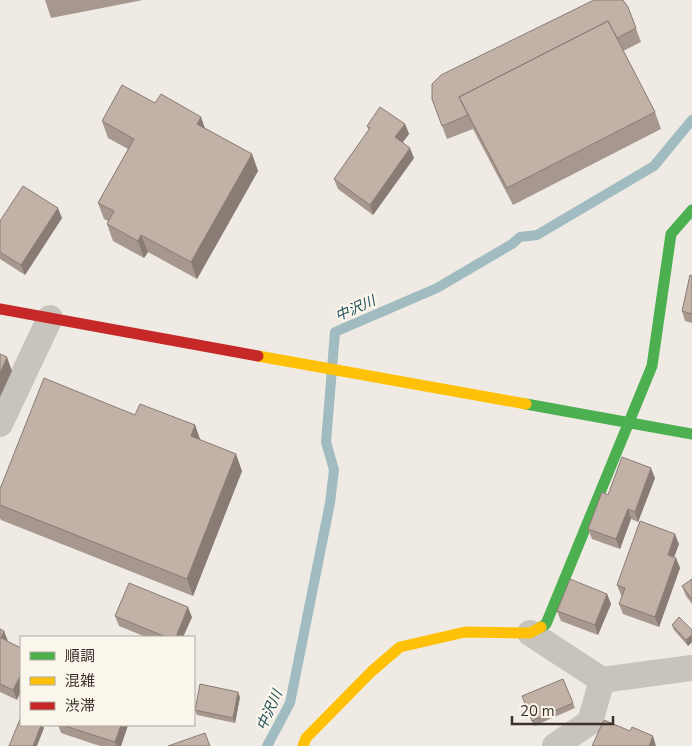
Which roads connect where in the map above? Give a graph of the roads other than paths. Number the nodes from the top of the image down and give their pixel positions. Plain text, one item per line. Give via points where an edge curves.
1 (692, 210) edge
2 (0, 309) edge
3 (50, 318) junction
4 (627, 422) junction
5 (0, 424) edge
6 (692, 434) edge
7 (530, 633) junction
8 (692, 668) edge
9 (602, 680) junction
10 (299, 743) edge
11 (555, 746) edge

1 - 4 street via 671,234 652,366
2 - 3 street
3 - 4 street
3 - 5 street
4 - 6 street
4 - 7 street via 546,624
7 - 9 street
7 - 10 street via 465,632 400,646
8 - 9 street
9 - 11 street via 590,722

